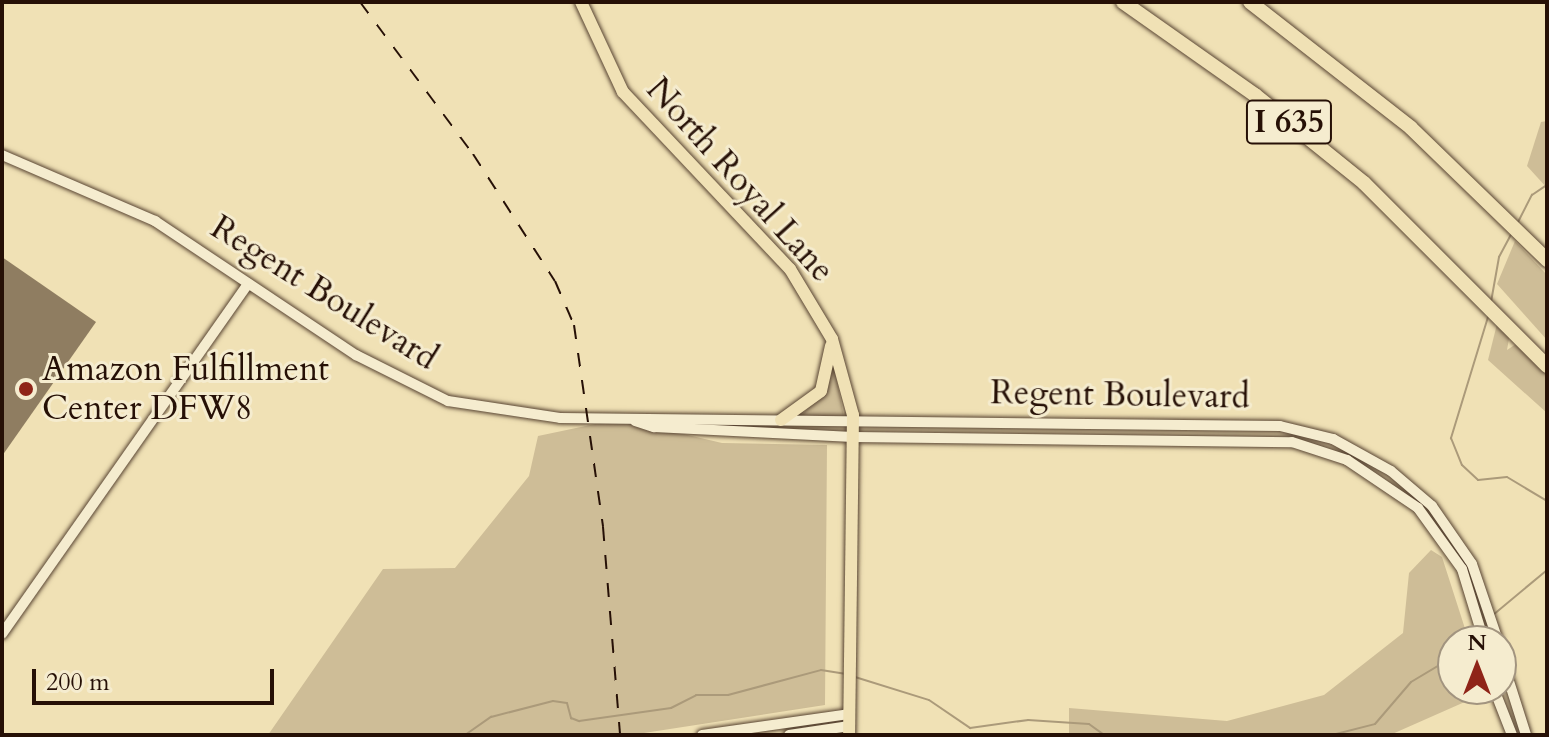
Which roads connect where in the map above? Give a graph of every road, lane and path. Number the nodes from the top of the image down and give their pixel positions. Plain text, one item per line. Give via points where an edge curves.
1 (581, 2) edge
2 (1113, 2) edge
3 (1123, 2) edge
4 (1250, 2) edge
5 (1188, 45) junction
6 (2, 155) edge
7 (1545, 258) edge
8 (248, 284) junction
9 (832, 339) junction
10 (1547, 366) edge
11 (633, 420) junction
12 (781, 420) junction
13 (853, 421) junction
14 (853, 437) junction
15 (1445, 532) junction
16 (1467, 566) junction
17 (1480, 625) edge
18 (1491, 625) edge
19 (2, 634) edge
20 (1500, 705) edge
21 (1516, 705) edge
22 (849, 725) edge
23 (702, 735) edge
24 (789, 735) edge
25 (1512, 735) edge
26 (1526, 735) edge

1 - 9 main road, North Royal Lane via 623,92 790,269
2 - 5 highway
3 - 5 highway, I 635
4 - 7 highway, I 635 via 1475,184
5 - 10 highway, I 635 via 1364,183
6 - 8 street, Regent Boulevard via 155,221
8 - 11 street, Regent Boulevard via 398,380 448,401 560,418
8 - 19 street
9 - 12 main road via 821,391
9 - 13 main road, North Royal Lane
11 - 12 street, Regent Boulevard
11 - 14 street, Regent Boulevard via 654,427
12 - 13 street, Regent Boulevard
13 - 14 main road, North Royal Lane
13 - 15 street, Regent Boulevard via 1280,426 1333,439 1385,467
14 - 15 street, Regent Boulevard via 1292,442 1377,476
14 - 22 main road, North Royal Lane
15 - 16 street, Regent Boulevard
16 - 17 street, Regent Boulevard
16 - 18 street, Regent Boulevard
20 - 25 street
21 - 26 street
22 - 23 street
22 - 24 street

